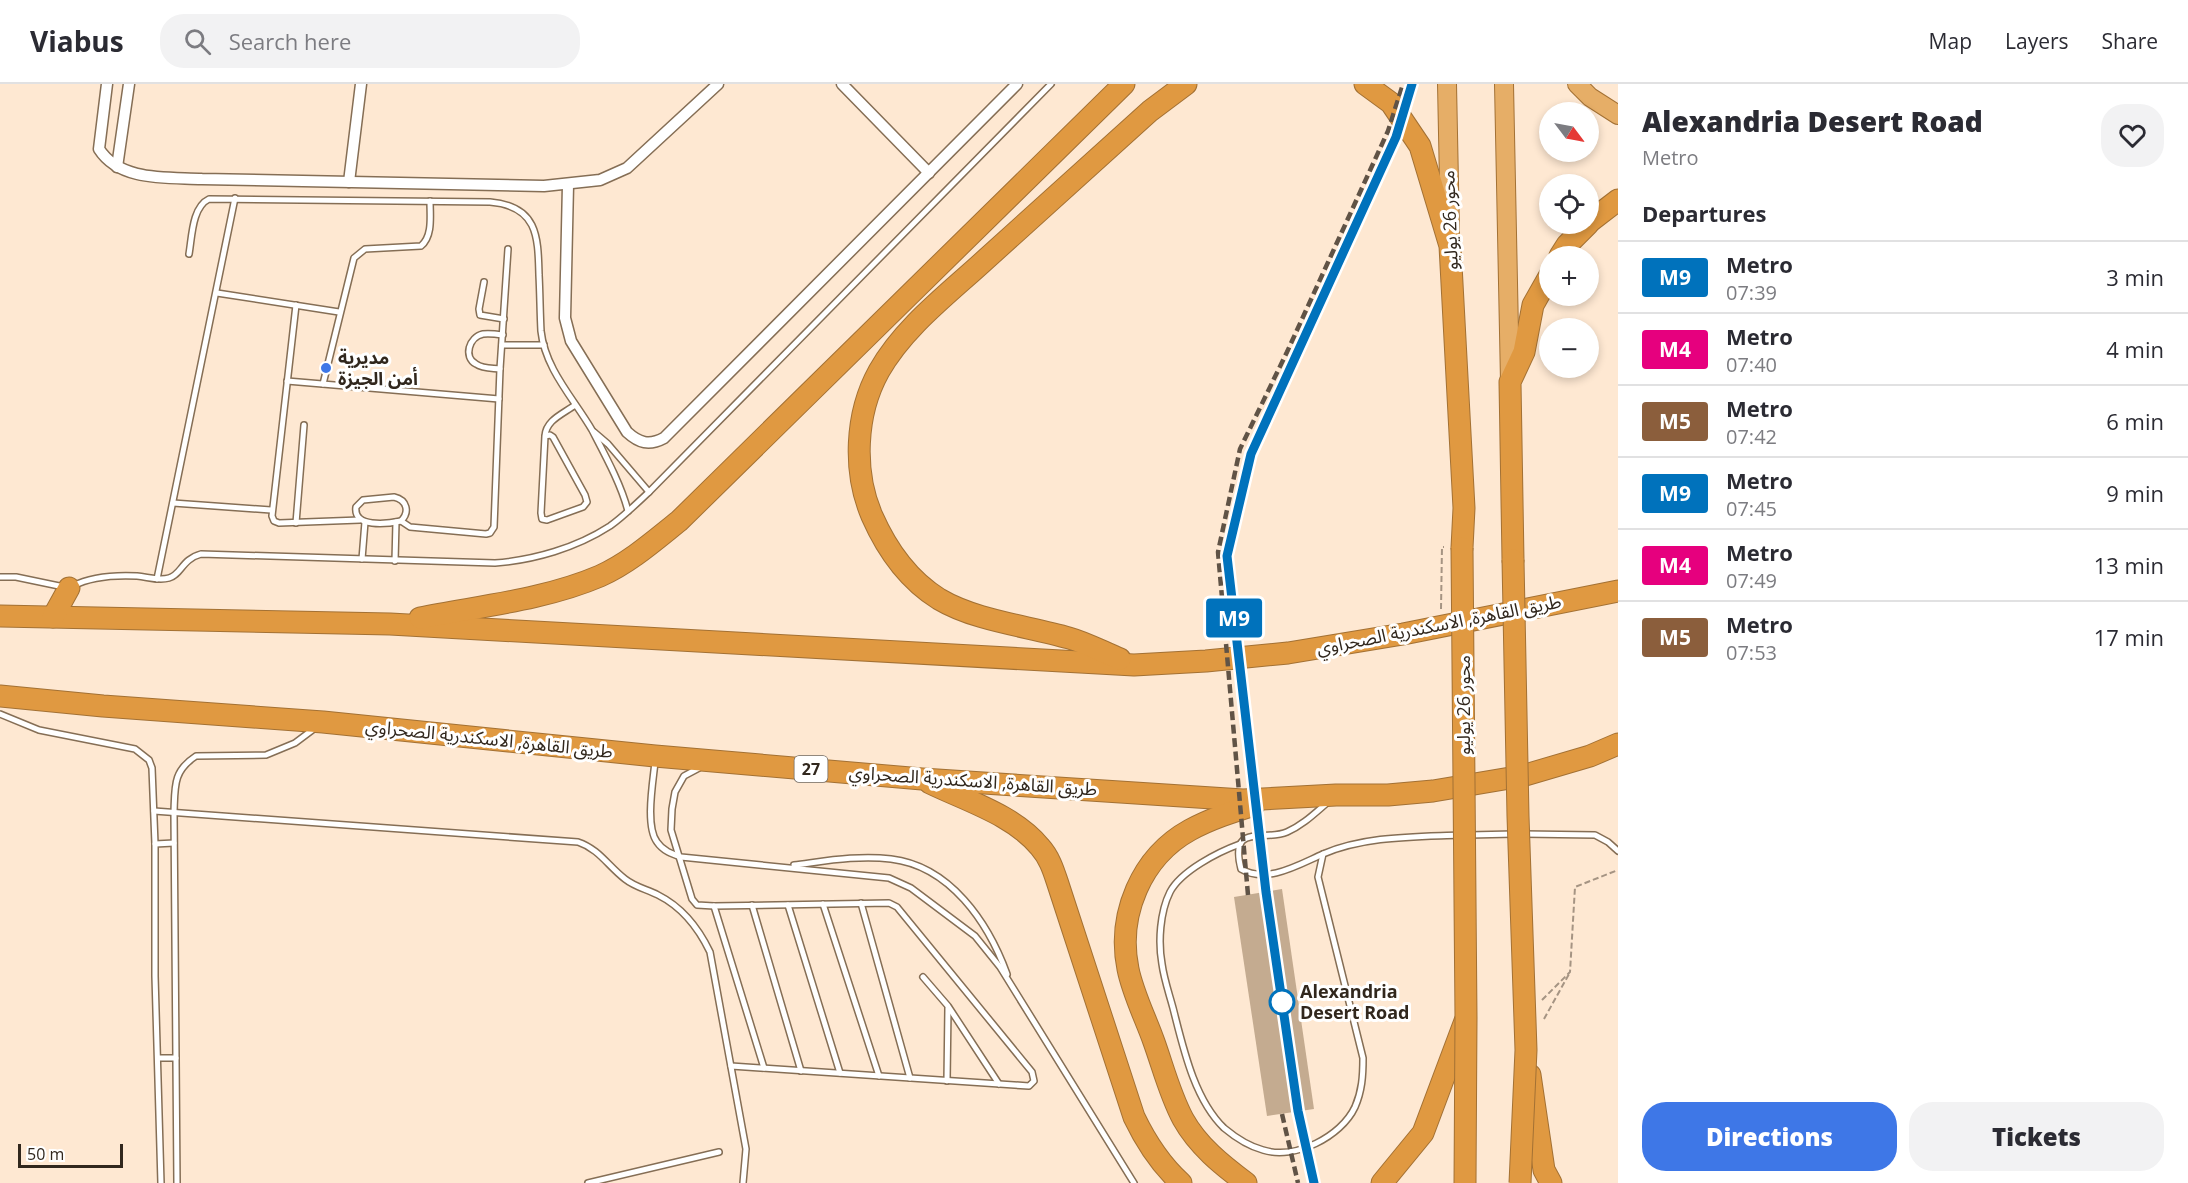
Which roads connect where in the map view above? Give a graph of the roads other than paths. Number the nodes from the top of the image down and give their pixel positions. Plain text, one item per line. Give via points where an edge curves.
1 (107, 84) edge
2 (129, 84) edge
3 (361, 84) edge
4 (718, 84) edge
5 (842, 84) edge
6 (1017, 84) edge
7 (1051, 84) edge
8 (1124, 84) edge
9 (1186, 84) edge
10 (1365, 84) edge
11 (1447, 84) edge
12 (1504, 84) edge
13 (1577, 84) edge
14 (1618, 115) edge
15 (117, 167) junction
16 (929, 172) junction
17 (349, 182) junction
18 (568, 185) junction
19 (235, 198) junction
20 (1618, 200) edge
21 (430, 201) junction
22 (1599, 215) edge
23 (1578, 234) edge
24 (1450, 246) junction
25 (1566, 246) edge
26 (508, 249) dead end
27 (189, 254) dead end
28 (484, 282) dead end
29 (217, 293) junction
30 (1539, 295) edge
31 (296, 305) junction
32 (339, 312) junction
33 (504, 320) junction
34 (503, 335) junction
35 (502, 345) junction
36 (544, 345) junction
37 (500, 369) junction
38 (287, 381) junction
39 (1510, 382) junction
40 (322, 384) junction
41 (499, 399) junction
42 (575, 405) junction
43 (304, 425) dead end
44 (592, 431) junction
45 (545, 436) junction
46 (649, 492) junction
47 (173, 502) junction
48 (272, 510) junction
49 (628, 511) junction
50 (363, 521) junction
51 (398, 522) junction
52 (296, 523) junction
53 (362, 559) junction
54 (395, 561) junction
55 (0, 577) edge
56 (157, 579) junction
57 (69, 588) junction
58 (1618, 591) edge
59 (0, 616) edge
60 (53, 617) junction
61 (390, 624) junction
62 (1134, 665) junction
63 (0, 696) edge
64 (0, 714) edge
65 (323, 722) junction
66 (1606, 752) edge
67 (655, 756) junction
68 (711, 761) junction
69 (922, 778) junction
70 (1336, 795) junction
71 (1269, 799) junction
72 (154, 811) junction
73 (174, 812) junction
74 (174, 843) junction
75 (155, 844) junction
76 (1240, 844) junction
77 (1618, 851) edge
78 (1323, 854) junction
79 (681, 857) junction
80 (782, 867) junction
81 (861, 903) junction
82 (824, 904) junction
83 (752, 905) junction
84 (788, 905) junction
85 (714, 906) junction
86 (923, 977) dead end
87 (1011, 984) junction
88 (948, 1006) junction
89 (1466, 1018) junction
90 (1526, 1050) junction
91 (158, 1058) junction
92 (176, 1058) junction
93 (730, 1066) junction
94 (764, 1068) junction
95 (801, 1071) junction
96 (840, 1073) junction
97 (879, 1076) junction
98 (910, 1078) junction
99 (947, 1081) junction
100 (999, 1084) junction
101 (719, 1152) dead end
102 (161, 1183) edge
103 (177, 1183) edge
104 (588, 1183) edge
105 (743, 1183) edge
106 (1134, 1183) edge
107 (1180, 1183) edge
108 (1246, 1183) edge
109 (1382, 1183) edge
110 (1465, 1183) edge
111 (1520, 1183) edge
112 (1551, 1183) edge

1 - 15 street via 99,148
2 - 15 street
3 - 17 street
4 - 18 street via 627,168 600,180
5 - 16 street
6 - 16 street
7 - 46 lane
8 - 61 highway via 680,521 638,554 601,575 560,590
9 - 62 highway via 1150,111 902,340 879,372 865,406 860,438 866,502 882,539 896,561 929,592 965,610 1072,638
10 - 24 highway via 1391,103 1420,146
11 - 24 highway, محور 26 يوليو
12 - 39 highway
13 - 14 highway
15 - 17 street via 140,175 165,177
16 - 18 street via 655,443 636,440 627,432 568,333
17 - 18 street
19 - 21 lane
19 - 27 lane via 209,199 200,205
19 - 29 lane
20 - 22 highway
21 - 32 lane via 430,231 421,246 365,249 357,254
21 - 36 lane via 500,203 517,209 531,222 538,240
23 - 25 highway
24 - 89 highway, محور 26 يوليو, bridge via 1464,508 1452,548
26 - 33 lane
28 - 33 lane via 480,315
29 - 31 lane
29 - 47 lane
30 - 39 highway via 1533,306 1524,352
31 - 32 lane
31 - 38 lane
32 - 40 lane
33 - 34 lane
34 - 35 lane
34 - 37 lane via 481,334 469,346 472,362
35 - 36 lane
35 - 37 lane
36 - 42 lane
37 - 41 lane
38 - 40 lane
38 - 48 lane
39 - 90 highway, bridge via 1518,816 1534,1019
40 - 41 lane
41 - 51 lane via 493,531 486,534 410,527
42 - 44 lane
42 - 45 lane via 548,424
43 - 52 lane
44 - 46 lane
44 - 49 lane via 623,492
45 - 45 lane via 541,513 542,519 547,520 587,502 553,437
46 - 49 lane
47 - 48 lane
47 - 56 lane
48 - 52 lane via 276,522
49 - 54 lane via 581,541 518,561
50 - 51 lane
50 - 51 lane via 356,512 358,503 394,498 404,502 407,512
50 - 52 lane
50 - 53 lane
51 - 54 lane
53 - 54 lane
53 - 56 lane via 201,554 189,558 171,578
55 - 57 lane
56 - 57 lane via 112,576
57 - 60 highway
58 - 62 highway, طريق القاهرة, الاسكندرية الصحراوي via 1288,653
59 - 60 highway, طريق القاهرة, الاسكندرية الصحراوي
60 - 61 highway, طريق القاهرة, الاسكندرية الصحراوي
61 - 62 highway, طريق القاهرة, الاسكندرية الصحراوي
63 - 65 highway, طريق القاهرة, الاسكندرية الصحراوي / 27
64 - 72 lane via 39,730 142,753 152,768
65 - 67 highway, طريق القاهرة, الاسكندرية الصحراوي / 27
65 - 73 lane via 295,743 266,755 196,756 178,772
66 - 70 highway, طريق القاهرة, الاسكندرية الصحراوي / 27 via 1522,776 1433,791
67 - 68 highway, طريق القاهرة, الاسكندرية الصحراوي / 27
67 - 79 lane via 653,834 667,852
68 - 69 highway, طريق القاهرة, الاسكندرية الصحراوي / 27
68 - 79 lane via 684,776 675,792 671,830
69 - 71 highway, طريق القاهرة, الاسكندرية الصحراوي / 27
69 - 107 highway via 1004,819 1034,840 1047,857 1134,1117 1147,1144
70 - 71 highway, طريق القاهرة, الاسكندرية الصحراوي / 27
70 - 76 lane via 1285,833 1255,835
71 - 108 highway via 1202,824 1175,839 1149,866 1137,886 1125,929 1129,973 1182,1118 1214,1158
72 - 73 lane
72 - 75 lane
73 - 74 lane
73 - 93 lane via 588,845 634,886 672,903 699,930 710,952
74 - 75 lane
74 - 92 lane
75 - 91 lane
76 - 78 lane via 1241,869 1252,875 1279,873
76 - 78 lane via 1194,868 1171,891 1162,916 1161,963 1187,1061 1209,1109 1242,1142 1265,1151 1290,1151 1322,1142 1344,1123 1363,1085 1363,1058 1318,877
77 - 78 lane via 1595,835 1498,833 1354,843
79 - 80 lane
79 - 85 lane via 692,899 698,905
80 - 87 lane via 879,876 900,882 975,936
80 - 87 lane via 847,858 892,859 926,870 953,887 975,913 998,948
81 - 82 lane
81 - 98 lane
81 - 100 lane via 890,903 897,907 1032,1072 1034,1081 1029,1086
82 - 84 lane
82 - 97 lane
83 - 84 lane
83 - 85 lane
83 - 95 lane
84 - 96 lane
85 - 94 lane
86 - 88 lane
87 - 106 lane
88 - 99 lane
88 - 100 lane
89 - 109 highway via 1423,1133
89 - 110 highway, محور 26 يوليو, bridge
90 - 111 highway, bridge
90 - 112 highway, bridge via 1544,1170
91 - 92 lane
91 - 102 lane
92 - 103 lane
93 - 94 lane
93 - 105 lane via 746,1149
94 - 95 lane
95 - 96 lane
96 - 97 lane
97 - 98 lane
98 - 99 lane
99 - 100 lane
101 - 104 lane

